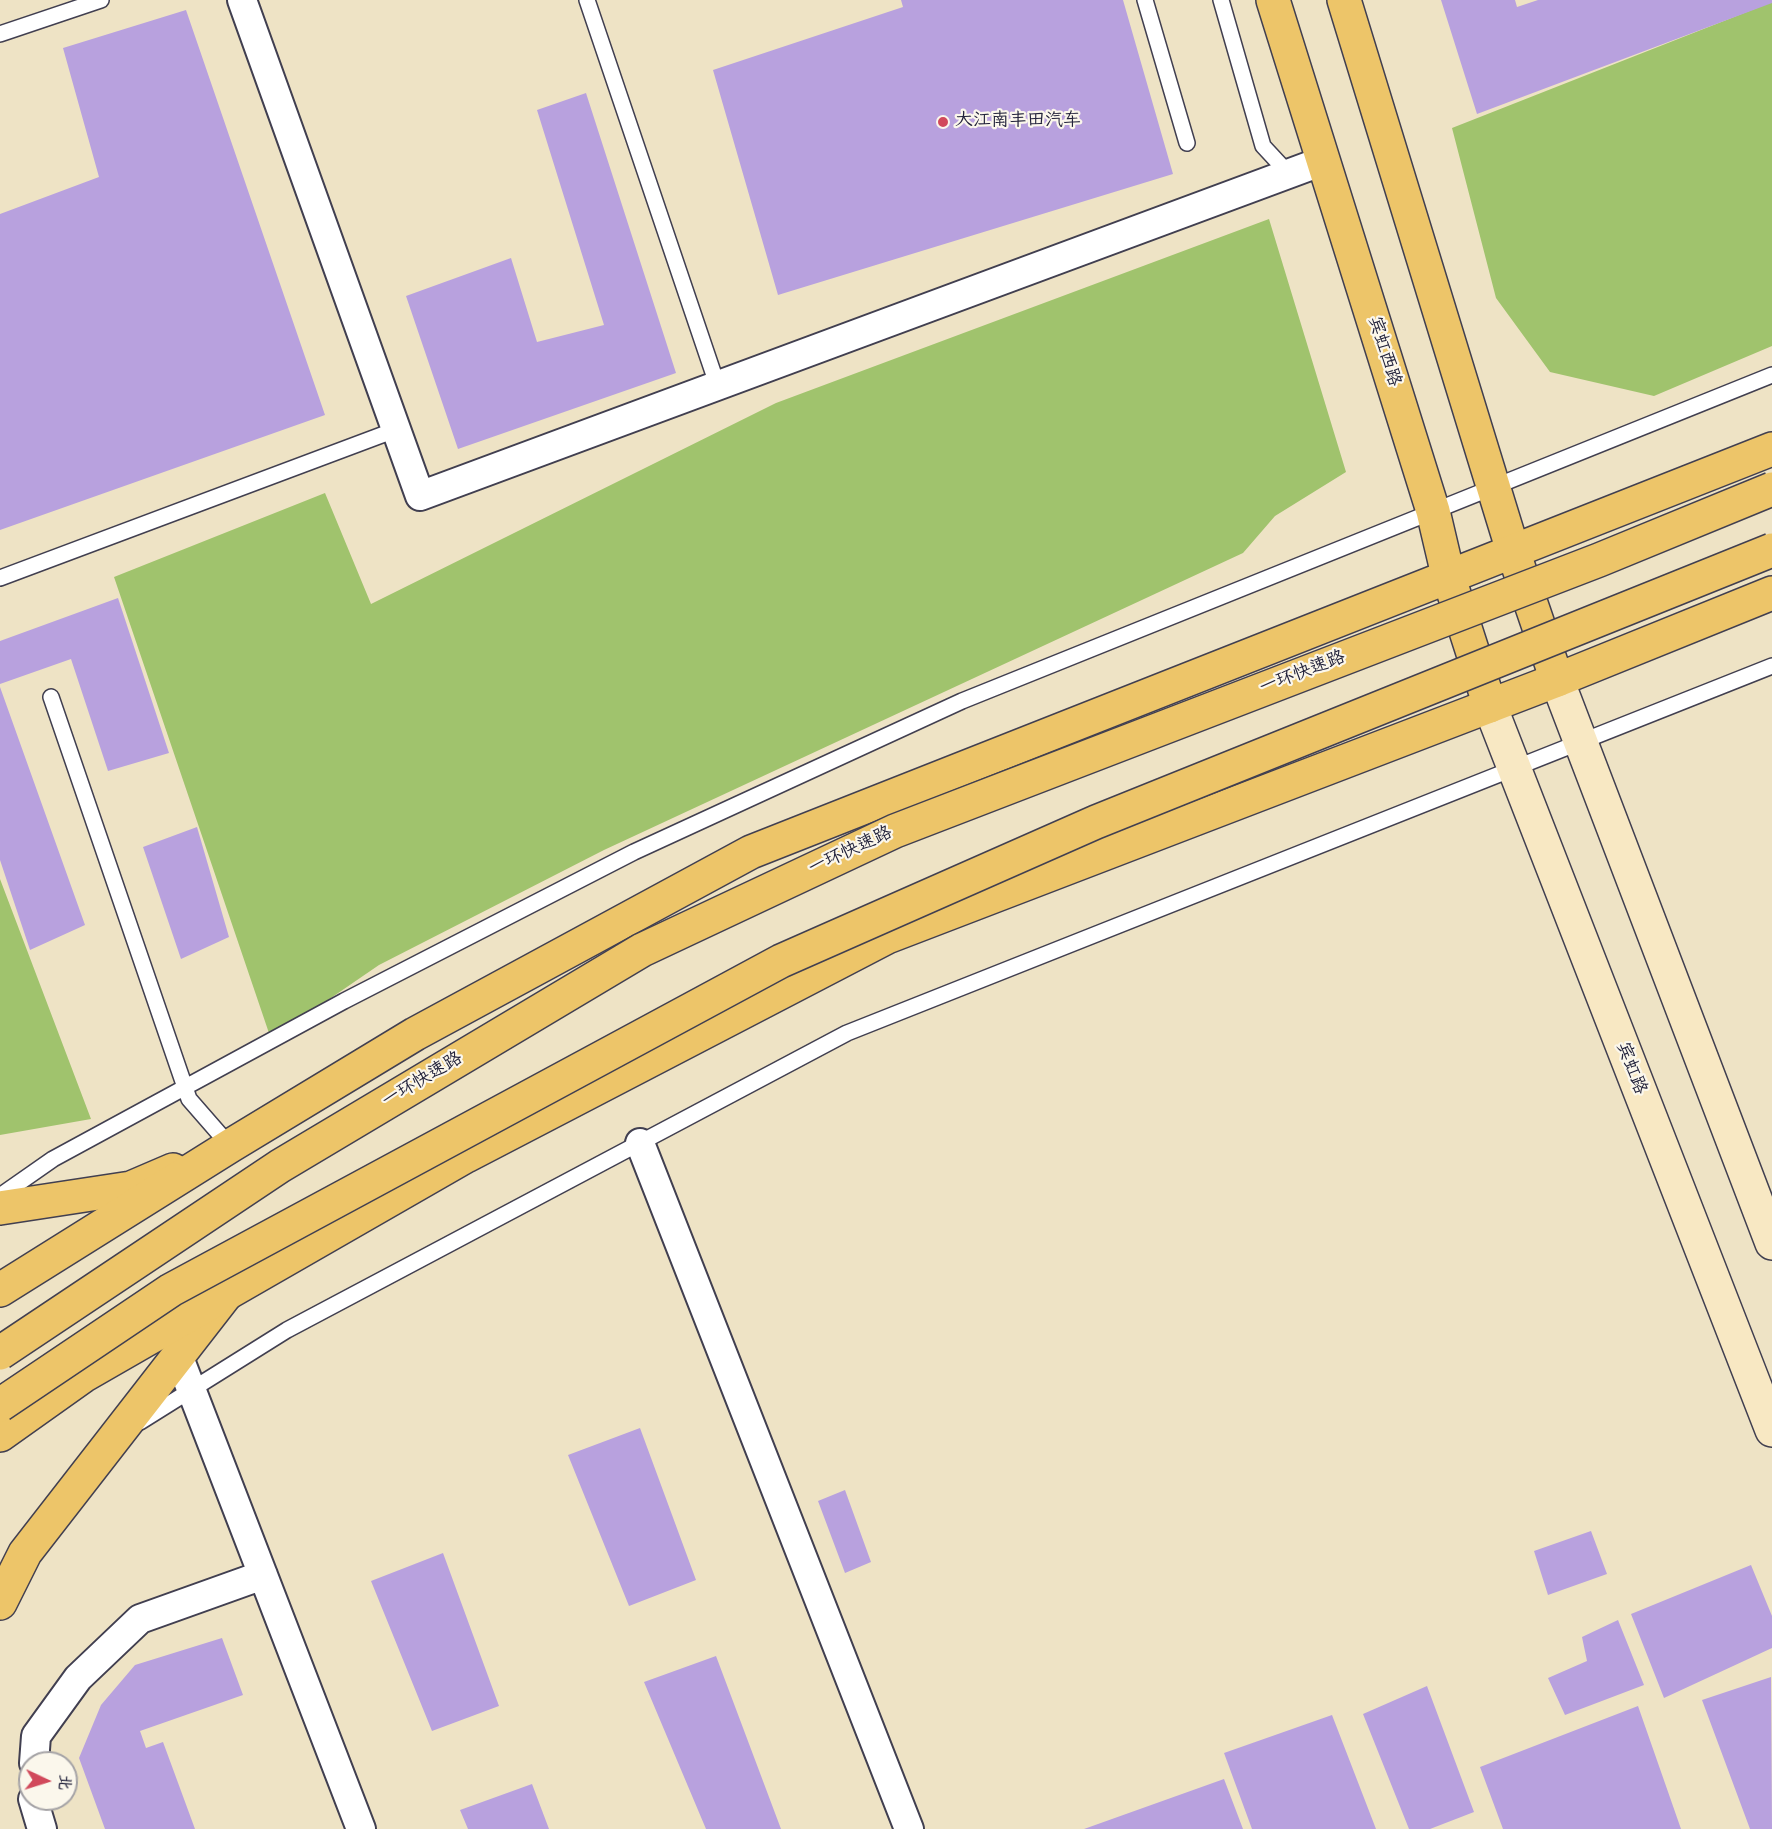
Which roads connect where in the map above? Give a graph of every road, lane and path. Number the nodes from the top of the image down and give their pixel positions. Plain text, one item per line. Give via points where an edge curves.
1 (101, 0) edge
2 (242, 0) edge
3 (587, 0) edge
4 (1145, 0) edge
5 (1221, 0) edge
6 (1273, 0) edge
7 (1344, 0) edge
8 (0, 34) edge
9 (1187, 143) dead end
10 (1323, 161) junction
11 (1289, 174) junction
12 (1772, 375) edge
13 (718, 387) junction
14 (395, 430) junction
15 (1772, 449) edge
16 (1493, 487) junction
17 (1772, 489) edge
18 (1433, 511) junction
19 (1772, 550) edge
20 (1513, 551) junction
21 (1448, 576) junction
22 (0, 578) edge
23 (1772, 593) edge
24 (1772, 666) edge
25 (1557, 680) junction
26 (51, 697) dead end
27 (1490, 706) junction
28 (1581, 742) junction
29 (1515, 768) junction
30 (186, 1087) junction
31 (640, 1143) junction
32 (230, 1146) junction
33 (0, 1196) edge
34 (0, 1208) edge
35 (1772, 1244) edge
36 (0, 1290) edge
37 (228, 1293) junction
38 (0, 1353) edge
39 (178, 1355) junction
40 (191, 1390) junction
41 (0, 1405) edge
42 (1772, 1430) edge
43 (0, 1435) edge
44 (114, 1438) junction
45 (262, 1575) junction
46 (0, 1603) edge
47 (35, 1751) edge
48 (37, 1811) edge
49 (42, 1829) edge
50 (361, 1829) edge
51 (909, 1829) edge

1 - 8 lane
2 - 14 street
3 - 13 lane
4 - 9 lane
5 - 11 lane via 1263,146
6 - 10 main road, 宾虹西路
7 - 16 main road
10 - 11 street
10 - 18 main road, 宾虹西路
11 - 13 street
12 - 16 lane
13 - 14 street via 420,496
14 - 22 lane
15 - 20 main road
16 - 18 lane
16 - 20 main road
17 - 38 main road, 一环快速路, bridge via 1599,560 896,831 642,950 280,1166
18 - 21 main road, 宾虹西路
18 - 30 lane via 962,701 634,852
19 - 41 main road, bridge via 1096,822 781,961 171,1290
20 - 21 main road
20 - 25 main road
21 - 27 main road, 宾虹西路
21 - 32 main road via 751,852 415,1034
23 - 25 main road
24 - 28 lane
25 - 27 main road
25 - 28 main road
26 - 30 lane
27 - 29 main road, 宾虹路
27 - 37 main road via 887,938 466,1156
28 - 29 lane
28 - 35 main road
29 - 31 lane via 847,1033
29 - 42 main road, 宾虹路
30 - 32 lane via 189,1100
30 - 33 lane via 53,1159
31 - 40 lane via 287,1330
31 - 51 street
32 - 34 main road via 131,1188
32 - 36 main road
37 - 39 main road
37 - 43 main road via 83,1376
39 - 40 street
39 - 44 main road
40 - 44 lane
40 - 45 street
44 - 46 main road via 25,1553
45 - 47 street via 140,1619 78,1678 36,1736
45 - 50 street
48 - 49 street

